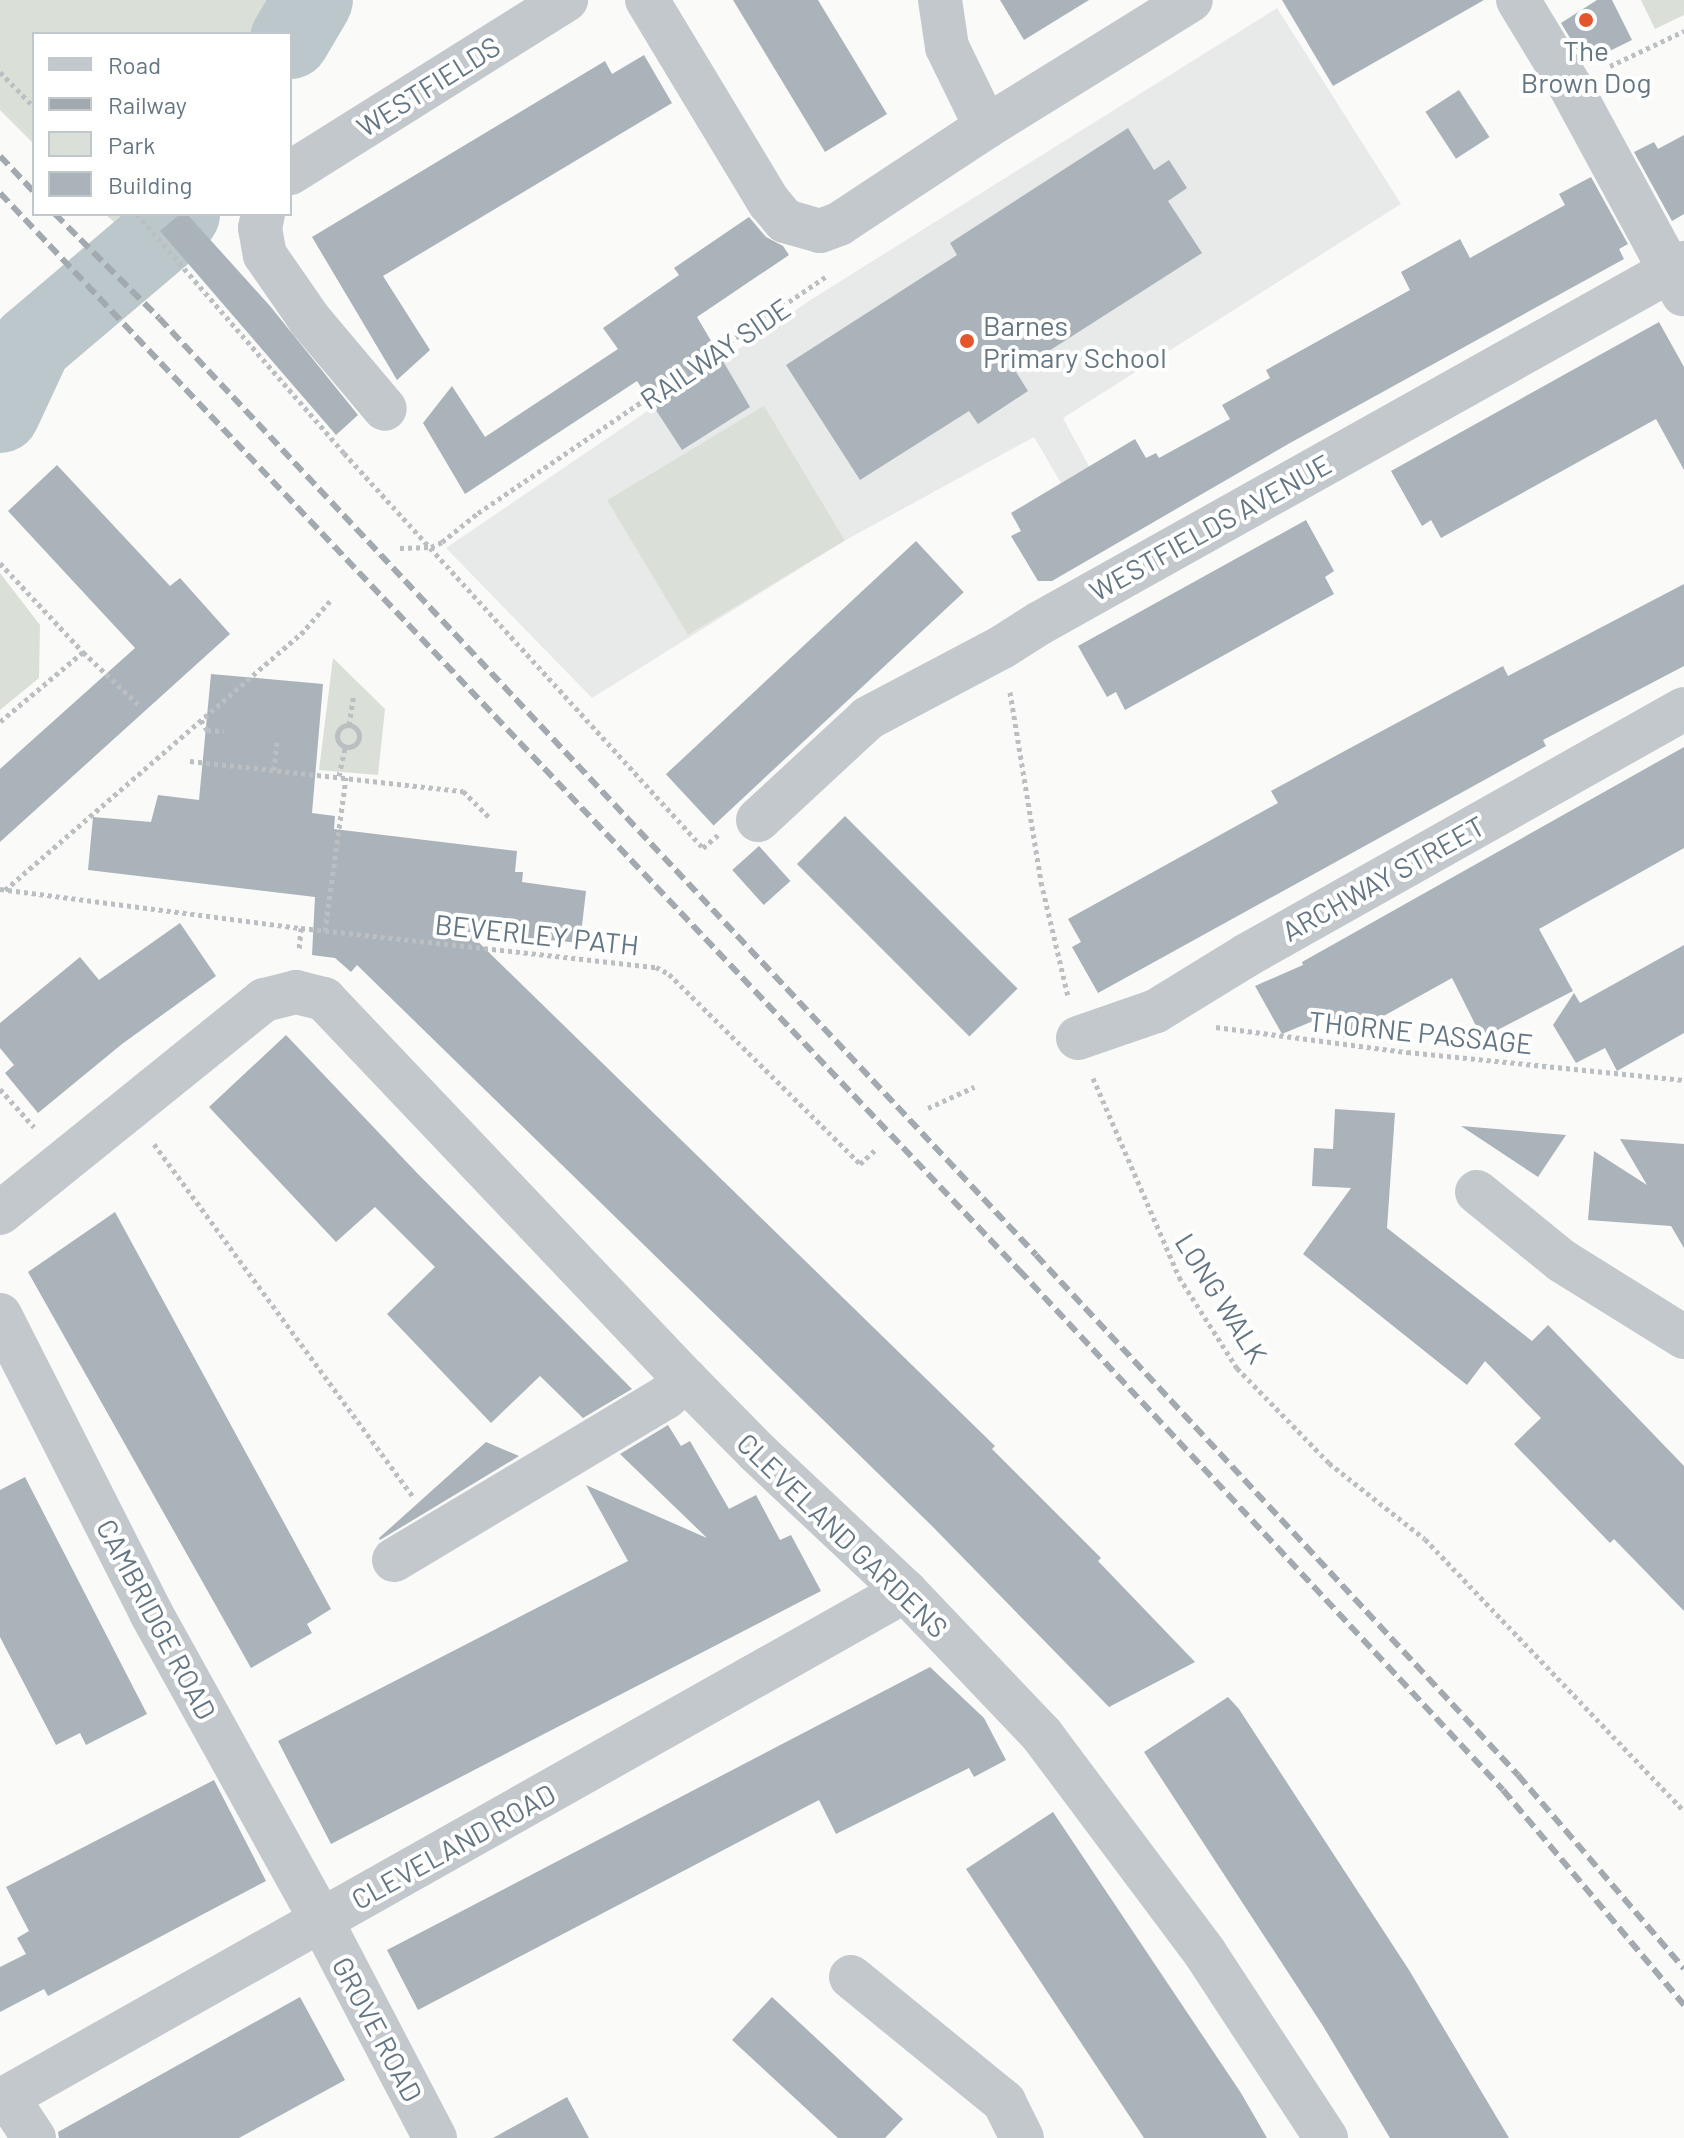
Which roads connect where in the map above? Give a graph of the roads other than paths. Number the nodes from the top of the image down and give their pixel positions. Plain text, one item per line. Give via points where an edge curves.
1 (566, 0) edge
2 (647, 0) edge
3 (940, 0) edge
4 (1191, 0) edge
5 (1518, 0) edge
6 (986, 127) junction
7 (292, 172) edge
8 (263, 216) edge
9 (1679, 277) edge
10 (385, 409) dead end
11 (1684, 709) edge
12 (758, 820) road end
13 (1078, 1038) road end
14 (1477, 1192) dead end
15 (0, 1213) edge
16 (0, 1315) edge
17 (1684, 1337) edge
18 (686, 1380) junction
19 (394, 1560) dead end
20 (905, 1591) junction
21 (321, 1920) junction
22 (851, 1977) dead end
23 (4, 2099) edge
24 (34, 2138) edge
25 (435, 2138) edge
26 (1022, 2138) edge
27 (1326, 2138) edge

1 - 7 street, WESTFIELDS
2 - 6 street via 785,221 820,231 839,224
3 - 6 street via 947,47
4 - 6 street
5 - 9 street
8 - 10 street via 265,255 310,320
9 - 12 street, WESTFIELDS AVENUE via 868,718
11 - 13 street, ARCHWAY STREET via 1156,1011
14 - 17 street via 1562,1261
15 - 18 street, CLEVELAND GARDENS via 264,1000 296,992 324,999
16 - 21 street, CAMBRIDGE ROAD via 151,1613
18 - 19 street via 665,1398
18 - 20 street, CLEVELAND GARDENS
20 - 21 street, CLEVELAND ROAD
20 - 27 street, CLEVELAND GARDENS via 1042,1735 1205,1953
21 - 23 street, CLEVELAND ROAD
21 - 25 street, GROVE ROAD
22 - 26 street via 1004,2102
23 - 24 street

